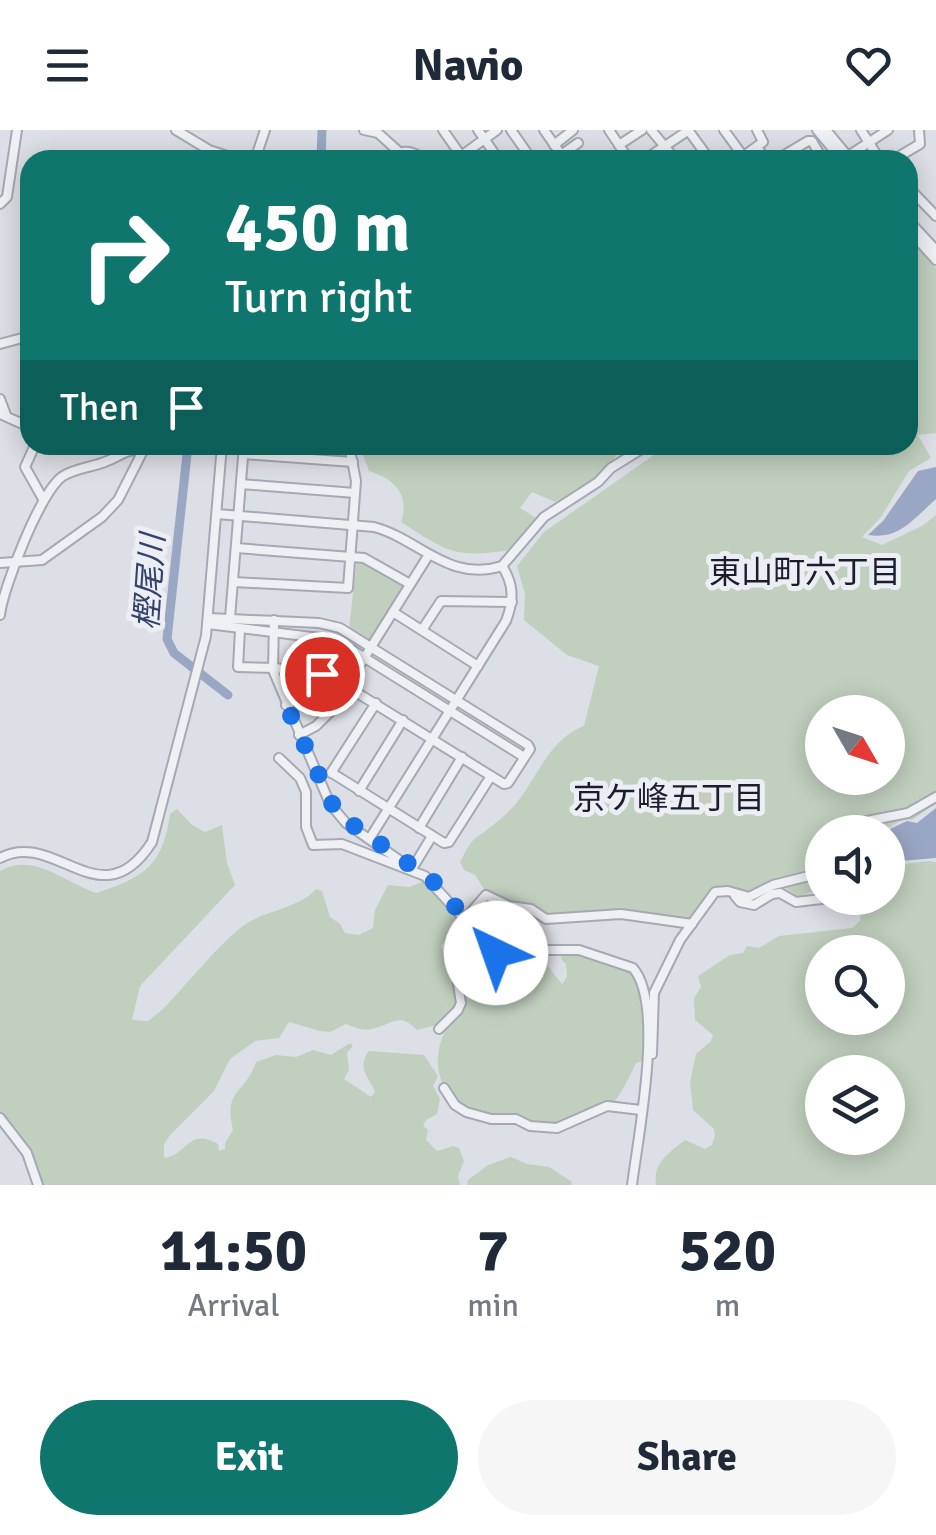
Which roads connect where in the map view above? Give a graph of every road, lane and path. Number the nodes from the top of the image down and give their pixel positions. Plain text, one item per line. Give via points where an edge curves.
1 (17, 130) edge
2 (176, 130) edge
3 (364, 130) edge
4 (478, 130) edge
5 (497, 130) edge
6 (544, 130) edge
7 (574, 130) edge
8 (609, 130) edge
9 (642, 130) edge
10 (652, 130) edge
11 (688, 130) edge
12 (757, 130) edge
13 (818, 130) edge
14 (860, 130) edge
15 (888, 130) edge
16 (919, 130) edge
17 (484, 139) junction
18 (578, 142) dead end
19 (868, 142) junction
20 (554, 144) junction
21 (620, 145) junction
22 (666, 145) junction
23 (757, 147) junction
24 (210, 150) edge
25 (397, 150) edge
26 (471, 150) edge
27 (492, 150) edge
28 (558, 150) edge
29 (570, 150) edge
30 (623, 150) edge
31 (659, 150) edge
32 (669, 150) edge
33 (752, 150) edge
34 (759, 150) edge
35 (793, 150) edge
36 (817, 150) edge
37 (837, 150) edge
38 (858, 150) edge
39 (873, 150) edge
40 (910, 150) edge
41 (918, 197) edge
42 (0, 204) edge
43 (936, 216) edge
44 (918, 231) edge
45 (918, 240) edge
46 (936, 250) edge
47 (936, 260) edge
48 (0, 399) edge
49 (3, 415) edge
50 (30, 455) edge
51 (118, 455) edge
52 (141, 455) edge
53 (221, 455) edge
54 (243, 455) edge
55 (293, 455) edge
56 (351, 455) edge
57 (631, 455) edge
58 (352, 462) junction
59 (241, 484) junction
60 (355, 493) junction
61 (43, 498) junction
62 (217, 514) junction
63 (238, 516) junction
64 (352, 524) junction
65 (236, 548) junction
66 (350, 556) junction
67 (428, 556) junction
68 (18, 561) junction
69 (0, 563) edge
70 (502, 566) junction
71 (234, 582) junction
72 (410, 584) junction
73 (512, 602) junction
74 (393, 612) junction
75 (0, 615) edge
76 (230, 618) junction
77 (274, 620) junction
78 (208, 621) junction
79 (240, 630) junction
80 (422, 630) junction
81 (272, 633) junction
82 (371, 646) junction
83 (364, 657) junction
84 (478, 666) junction
85 (273, 670) junction
86 (316, 672) junction
87 (347, 685) junction
88 (457, 700) junction
89 (376, 704) junction
90 (286, 705) junction
91 (450, 711) junction
92 (403, 720) junction
93 (299, 734) junction
94 (432, 738) junction
95 (462, 757) junction
96 (280, 758) dead end
97 (524, 758) junction
98 (332, 773) junction
99 (491, 776) junction
100 (318, 779) junction
101 (359, 791) junction
102 (936, 797) edge
103 (388, 809) junction
104 (898, 815) edge
105 (419, 828) junction
106 (432, 836) junction
107 (370, 838) junction
108 (0, 858) edge
109 (412, 869) junction
110 (805, 877) edge
111 (732, 893) junction
112 (805, 901) edge
113 (465, 919) junction
114 (692, 924) junction
115 (439, 1028) dead end
116 (647, 1061) junction
117 (444, 1088) dead end
118 (642, 1110) junction
119 (0, 1118) edge
120 (38, 1185) edge
121 (632, 1185) edge

1 - 42 street via 7,198
2 - 24 street
3 - 25 street
4 - 17 street
5 - 17 street
6 - 20 street
7 - 20 street
8 - 21 street
9 - 21 street
10 - 22 street
11 - 22 street
12 - 23 street via 763,139
13 - 37 street
14 - 19 street
15 - 19 street
16 - 40 street via 920,144
17 - 26 street
17 - 27 street
18 - 29 street
19 - 38 street
19 - 39 street
20 - 28 street
21 - 30 street
22 - 31 street
22 - 32 street
23 - 33 street
23 - 34 street
35 - 36 street via 812,141
41 - 43 street
44 - 46 street
45 - 47 street
48 - 49 street
50 - 61 street via 25,467
51 - 61 street via 64,475
52 - 68 street via 112,510 42,560
53 - 62 street
54 - 59 street
55 - 58 street
56 - 58 street
57 - 70 street via 544,517
58 - 60 street
59 - 60 street
59 - 63 street
60 - 64 street
61 - 68 street
62 - 63 street
62 - 78 street
63 - 64 street
63 - 65 street
64 - 66 street
64 - 67 street via 382,529
65 - 66 street
65 - 71 street
66 - 71 street via 345,590
66 - 72 street via 370,559
67 - 70 street via 463,568
67 - 72 street
68 - 69 street
68 - 75 street
70 - 73 street
71 - 76 street
72 - 74 street
73 - 80 street via 440,602
73 - 84 street
74 - 80 street
74 - 82 street
76 - 77 street
76 - 78 street
77 - 81 street
77 - 82 street via 334,626
78 - 79 street
78 - 108 street via 152,842 134,865 104,876 35,852
79 - 81 street
79 - 85 street via 238,667
80 - 84 street
81 - 83 street via 330,638
81 - 85 street
82 - 83 street
82 - 88 street
83 - 87 street
83 - 91 street
84 - 88 street
85 - 86 street
85 - 90 street
86 - 87 street
86 - 90 street via 301,698
87 - 89 street
87 - 93 street via 322,722
88 - 91 street
88 - 97 street via 528,745
89 - 92 street
89 - 98 street
90 - 93 street
91 - 94 street
91 - 97 street
92 - 94 street
92 - 101 street
93 - 100 street
94 - 95 street
94 - 103 street
95 - 99 street
95 - 105 street
96 - 109 street via 306,792 306,827 314,845 342,844
97 - 99 street via 507,784
98 - 100 street
98 - 101 street
99 - 106 street via 449,842
100 - 107 street via 337,814
101 - 103 street
102 - 104 street
103 - 105 street
103 - 107 street
105 - 106 street
106 - 109 street
107 - 109 street
109 - 113 street via 432,880
110 - 111 street via 749,898
111 - 112 street via 746,904 780,893
111 - 114 street via 715,892
113 - 114 street via 486,895 546,920 621,914
113 - 115 street via 454,958 461,1002
113 - 116 street via 496,953 520,946 580,950 633,968 646,996
114 - 116 street via 654,993 654,1042
116 - 118 street
117 - 118 street via 466,1112 530,1126 557,1128 607,1106
118 - 121 street
119 - 120 street via 28,1153

